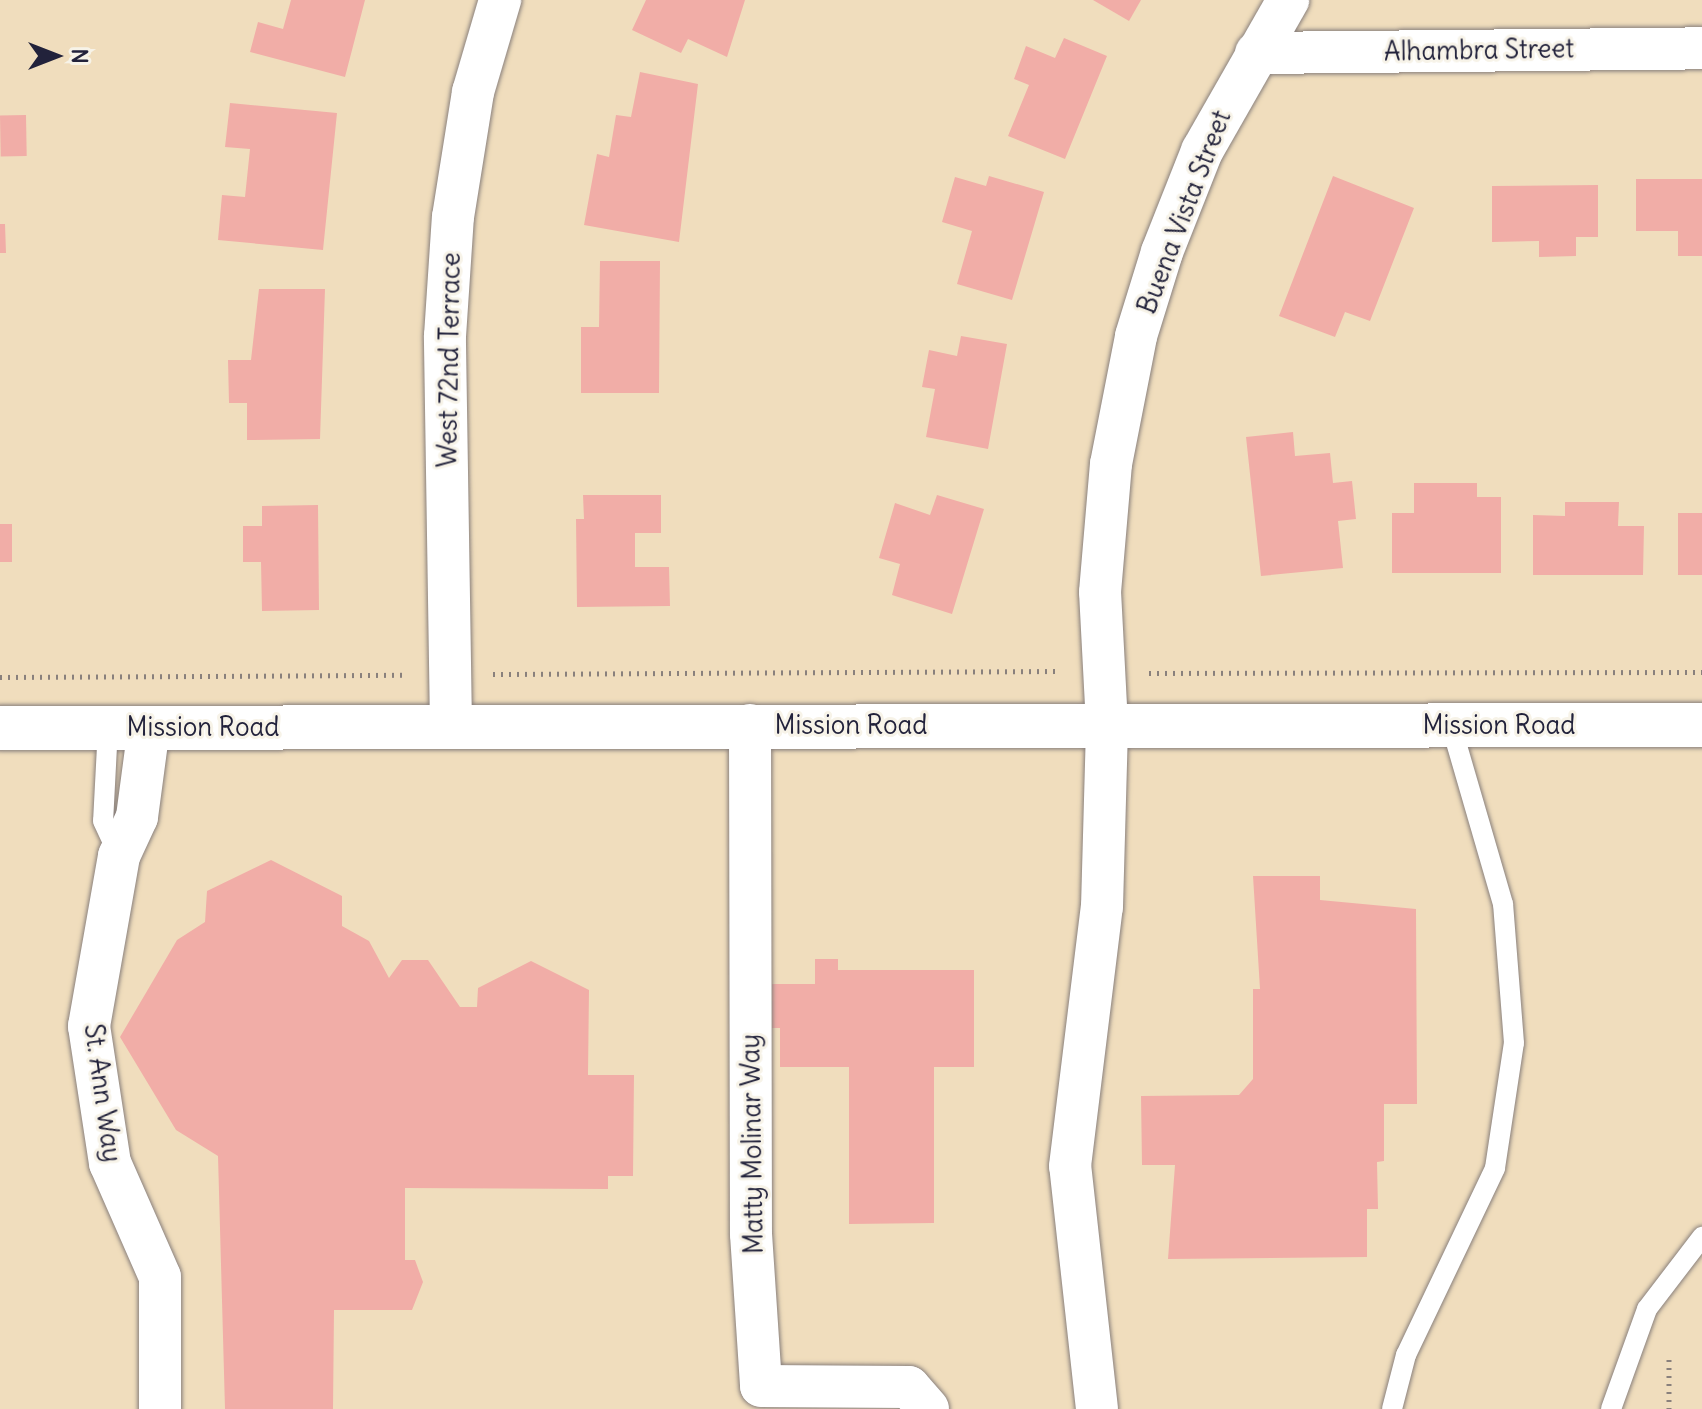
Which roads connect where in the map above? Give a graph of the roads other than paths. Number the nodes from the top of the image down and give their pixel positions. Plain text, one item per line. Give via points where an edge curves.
1 (500, 0) edge
2 (1288, 0) edge
3 (1702, 48) edge
4 (1256, 53) junction
5 (750, 725) junction
6 (1107, 725) junction
7 (1451, 725) junction
8 (1702, 725) edge
9 (451, 726) junction
10 (129, 727) junction
11 (0, 728) edge
12 (1702, 1237) edge
13 (160, 1409) edge
14 (928, 1409) edge
15 (1097, 1409) edge
16 (1392, 1409) edge
17 (1611, 1409) edge

1 - 9 street, West 72nd Terrace via 473,92 447,306
2 - 4 street, Buena Vista Street
3 - 4 street, Alhambra Street
4 - 6 street, Buena Vista Street via 1202,151 1136,336 1111,464 1100,592
5 - 6 main road, Mission Road
5 - 9 main road, Mission Road
5 - 14 street, Matty Molinar Way via 751,1234 761,1386 909,1387
6 - 7 main road, Mission Road
6 - 15 street, Buena Vista Street via 1102,907 1070,1166
7 - 8 main road, Mission Road
7 - 16 lane via 1503,904 1514,1043 1495,1168 1406,1355
9 - 10 main road, Mission Road
10 - 11 main road, Mission Road
10 - 13 street, St. Ann Way via 137,817 119,856 89,1026 110,1163 160,1277
12 - 17 lane via 1647,1309

